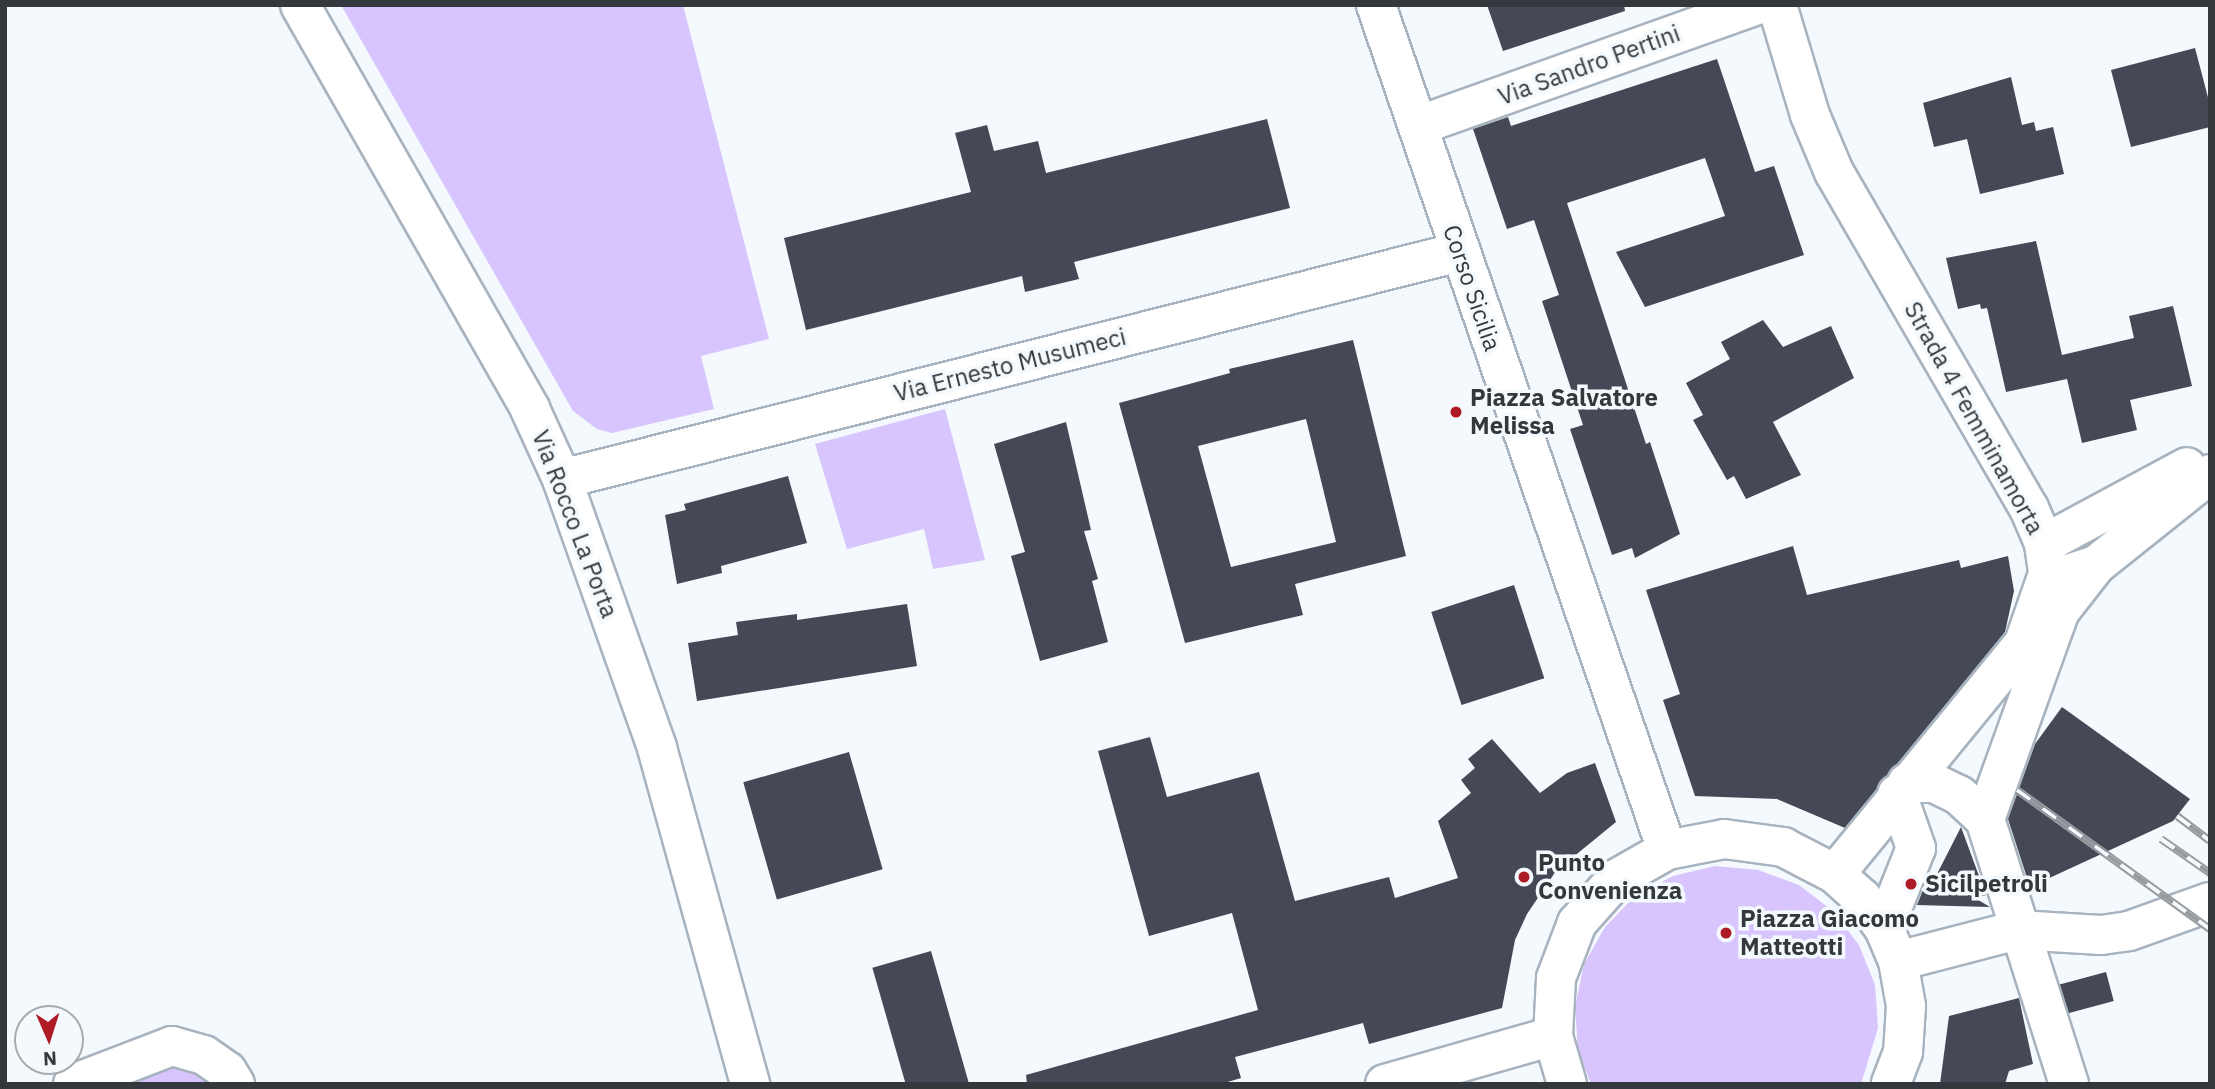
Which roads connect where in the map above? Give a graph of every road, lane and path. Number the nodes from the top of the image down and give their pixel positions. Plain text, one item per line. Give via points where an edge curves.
1 (300, 5) edge
2 (1376, 5) edge
3 (1757, 5) edge
4 (1777, 5) edge
5 (1420, 125) junction
6 (1459, 252) junction
7 (2210, 454) edge
8 (2210, 474) edge
9 (562, 479) junction
10 (2046, 559) junction
11 (2096, 565) junction
12 (2060, 611) junction
13 (1902, 788) junction
14 (1985, 819) junction
15 (1667, 850) junction
16 (1835, 874) junction
17 (2210, 902) edge
18 (2018, 930) junction
19 (1891, 945) junction
20 (1553, 1037) junction
21 (1556, 1081) edge
22 (73, 1084) edge
23 (235, 1084) edge
24 (750, 1084) edge
25 (1385, 1084) edge
26 (1891, 1084) edge
27 (2069, 1084) edge

1 - 9 street, Via Rocco La Porta via 530,409
2 - 5 street, Corso Sicilia
3 - 5 street, Via Sandro Pertini
4 - 10 street, Strada 4 Femminamorta via 1810,115 1834,172 2029,508
5 - 6 street, Corso Sicilia
6 - 9 street, Via Ernesto Musumeci
6 - 15 street, Corso Sicilia
7 - 10 street
8 - 11 street
9 - 24 street, Via Rocco La Porta via 657,748
10 - 11 street via 2067,574
10 - 12 street, Strada 4 Femminamorta
10 - 13 street via 2024,643
11 - 12 street
12 - 14 street
13 - 14 street via 1934,783
13 - 16 street
13 - 19 street via 1916,848
14 - 18 street
15 - 16 street via 1724,839 1783,847
15 - 20 street via 1616,880 1577,923 1556,978
16 - 19 street via 1862,898
17 - 18 street via 2129,931 2101,935
18 - 19 street via 1940,951
18 - 27 street
19 - 26 street via 1906,1006 1903,1052
20 - 21 street
20 - 25 street
22 - 23 street via 172,1046 204,1055 227,1071

